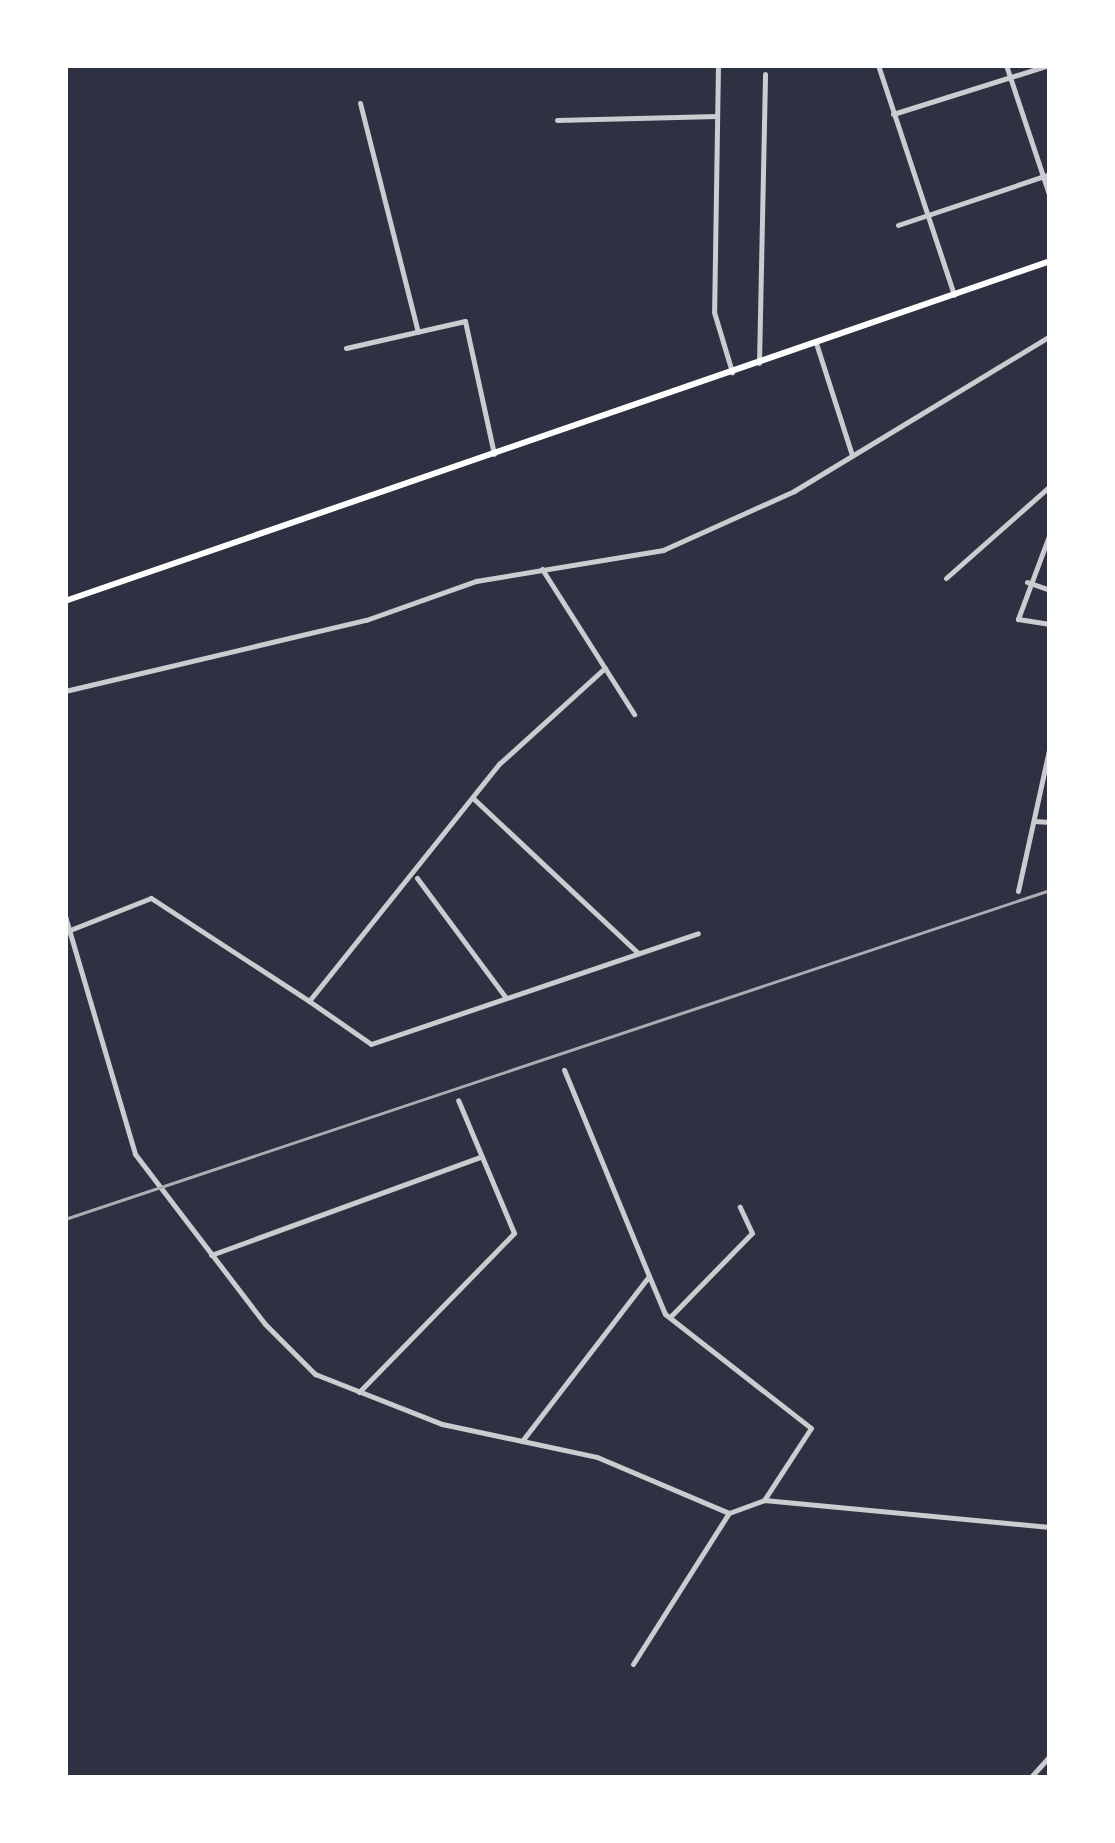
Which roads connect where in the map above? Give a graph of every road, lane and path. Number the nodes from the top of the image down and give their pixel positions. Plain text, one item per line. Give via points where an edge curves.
1 (718, 65) edge
2 (878, 65) edge
3 (1006, 65) edge
4 (1049, 65) edge
5 (765, 74) dead end
6 (1010, 78) junction
7 (360, 104) dead end
8 (893, 114) junction
9 (718, 116) junction
10 (557, 120) dead end
11 (1046, 175) edge
12 (1050, 197) edge
13 (927, 214) junction
14 (898, 224) dead end
15 (1050, 262) edge
16 (954, 296) junction
17 (418, 332) junction
18 (1050, 336) edge
19 (816, 343) junction
20 (346, 348) dead end
21 (759, 363) junction
22 (732, 372) junction
23 (494, 454) junction
24 (852, 456) junction
25 (1050, 486) edge
26 (1050, 534) edge
27 (542, 569) junction
28 (946, 578) dead end
29 (1028, 582) junction
30 (1050, 590) edge
31 (65, 601) edge
32 (1050, 624) edge
33 (606, 668) junction
34 (65, 691) edge
35 (634, 714) dead end
36 (1050, 745) edge
37 (474, 799) junction
38 (1034, 821) junction
39 (1050, 822) edge
40 (416, 878) junction
41 (1018, 891) dead end
42 (65, 916) edge
43 (70, 930) junction
44 (698, 933) dead end
45 (638, 953) junction
46 (506, 998) junction
47 (309, 1001) junction
48 (564, 1070) dead end
49 (458, 1100) dead end
50 (482, 1156) junction
51 (740, 1207) dead end
52 (211, 1255) junction
53 (649, 1276) junction
54 (670, 1317) junction
55 (359, 1392) junction
56 (522, 1441) junction
57 (764, 1500) junction
58 (729, 1513) junction
59 (1050, 1527) edge
60 (633, 1664) dead end
61 (1050, 1756) edge
62 (1042, 1765) junction
63 (1050, 1770) edge
64 (1030, 1778) edge

1 - 9 street
2 - 8 street
3 - 6 street
4 - 6 street
5 - 21 street
6 - 8 street
6 - 11 street
7 - 17 street
8 - 13 street
9 - 10 street
9 - 22 street via 714,312
11 - 12 street
11 - 13 street
13 - 14 street
13 - 16 street
15 - 16 main road
16 - 19 main road
17 - 20 street
17 - 23 street via 465,321
18 - 24 street
19 - 21 main road
19 - 24 street
21 - 22 main road
22 - 23 main road
23 - 31 main road
24 - 27 street via 663,550
25 - 28 street
26 - 29 street
27 - 33 street
27 - 34 street
29 - 30 street
29 - 32 street via 1018,619
33 - 35 street
33 - 37 street via 499,764
36 - 38 street
37 - 40 street
37 - 45 street
38 - 39 street
38 - 41 street
40 - 46 street
40 - 47 street
42 - 43 street
43 - 47 street via 151,898
43 - 52 street via 126,1137
44 - 45 street
45 - 46 street
46 - 47 street via 371,1044
48 - 53 street
49 - 50 street
50 - 52 street
50 - 55 street via 514,1233
51 - 54 street via 752,1233
52 - 55 street via 288,1351
53 - 54 street
53 - 56 street
54 - 57 street via 811,1428
55 - 56 street
56 - 58 street via 597,1457
57 - 58 street
57 - 59 street
58 - 60 street
61 - 62 street
62 - 63 street
62 - 64 street

